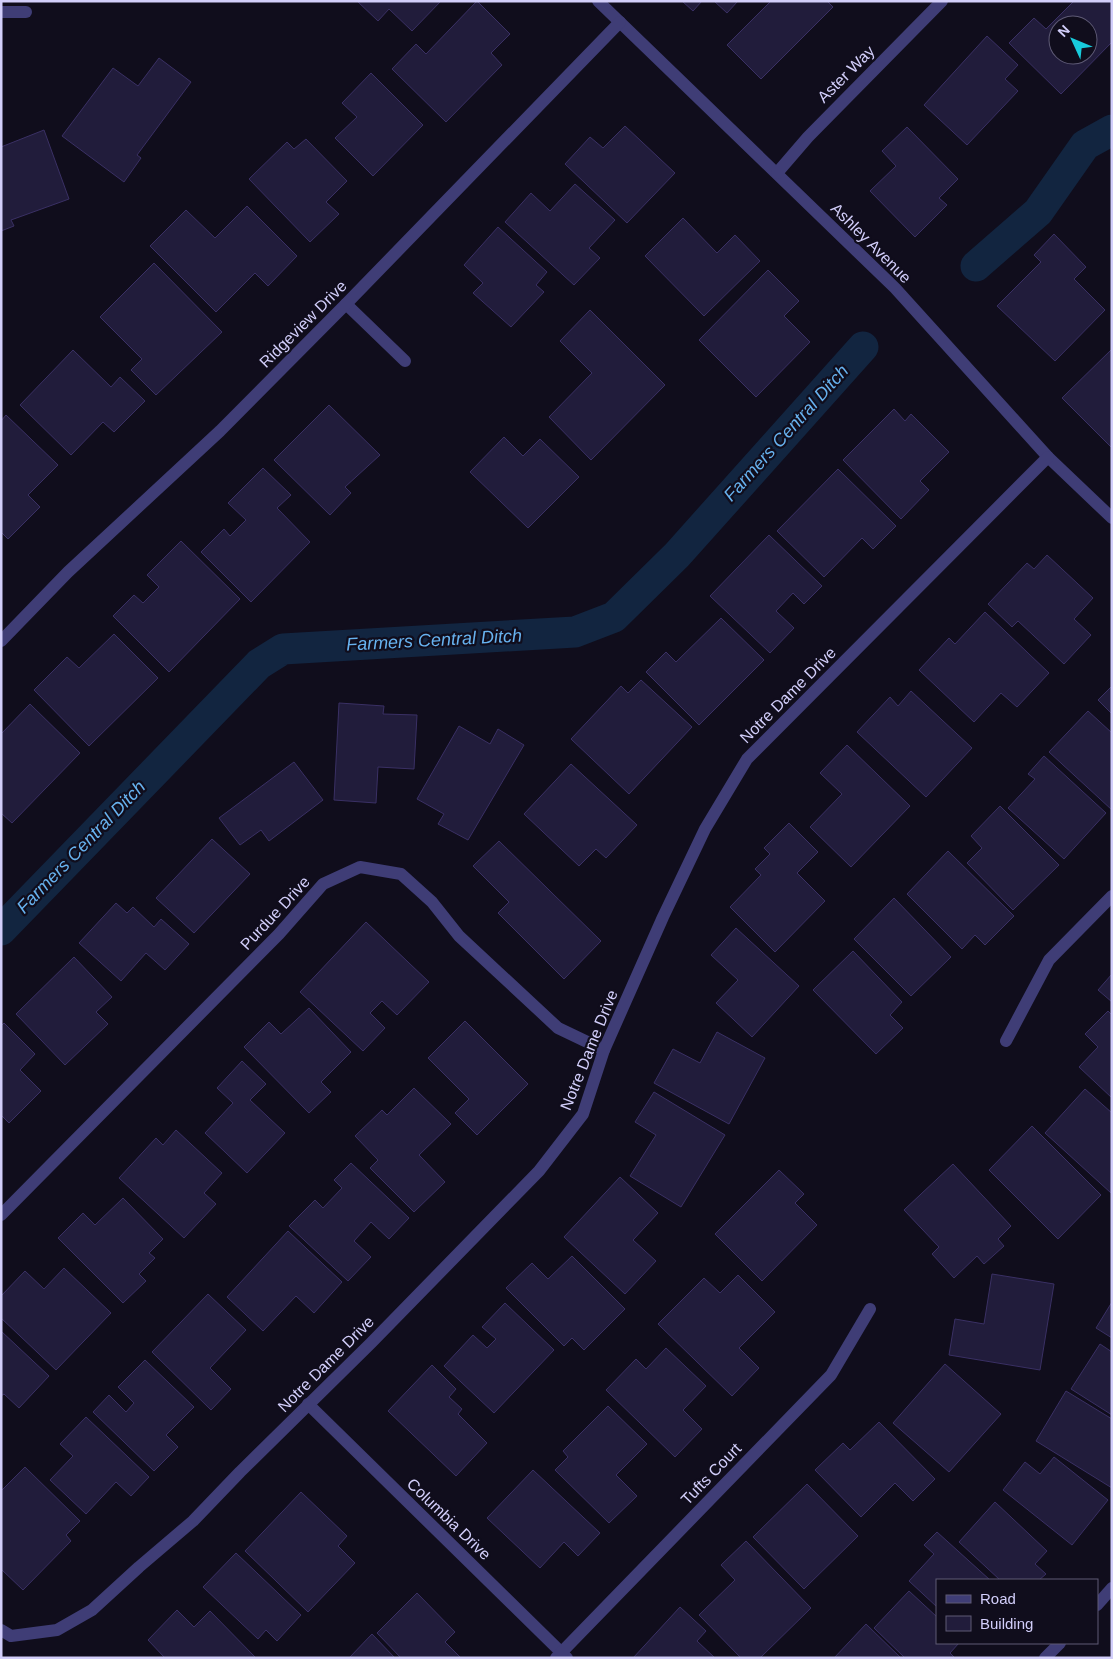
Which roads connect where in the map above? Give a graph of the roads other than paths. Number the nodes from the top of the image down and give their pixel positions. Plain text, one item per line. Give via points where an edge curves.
1 (598, 1) edge
2 (942, 1) edge
3 (1, 12) edge
4 (26, 12) dead end
5 (620, 22) junction
6 (777, 173) junction
7 (346, 304) junction
8 (404, 361) dead end
9 (1048, 457) junction
10 (1112, 518) edge
11 (1, 641) edge
12 (1112, 896) edge
13 (1006, 1041) dead end
14 (604, 1050) junction
15 (1, 1215) edge
16 (870, 1309) dead end
17 (308, 1404) junction
18 (1112, 1588) edge
19 (1098, 1604) edge
20 (6, 1633) edge
21 (1059, 1644) edge
22 (562, 1656) edge
23 (1045, 1658) edge

1 - 5 street, Ashley Avenue
2 - 6 street, Aster Way via 808,136
3 - 4 street
5 - 6 street, Ashley Avenue
5 - 7 street, Ridgeview Drive
6 - 9 street, Ashley Avenue via 895,288
7 - 8 street
7 - 11 street, Ridgeview Drive via 220,431 68,572
9 - 10 street, Ashley Avenue
9 - 14 street, Notre Dame Drive via 747,759 705,830
12 - 13 street via 1049,960
14 - 15 street, Purdue Drive via 558,1028 459,936 432,902 401,874 360,867 323,884 279,934
14 - 17 street, Notre Dame Drive via 583,1114 539,1171
16 - 22 street, Tufts Court via 831,1375
17 - 20 street, Notre Dame Drive via 193,1521 92,1610 57,1630
17 - 22 street, Columbia Drive
18 - 19 street
21 - 23 street

